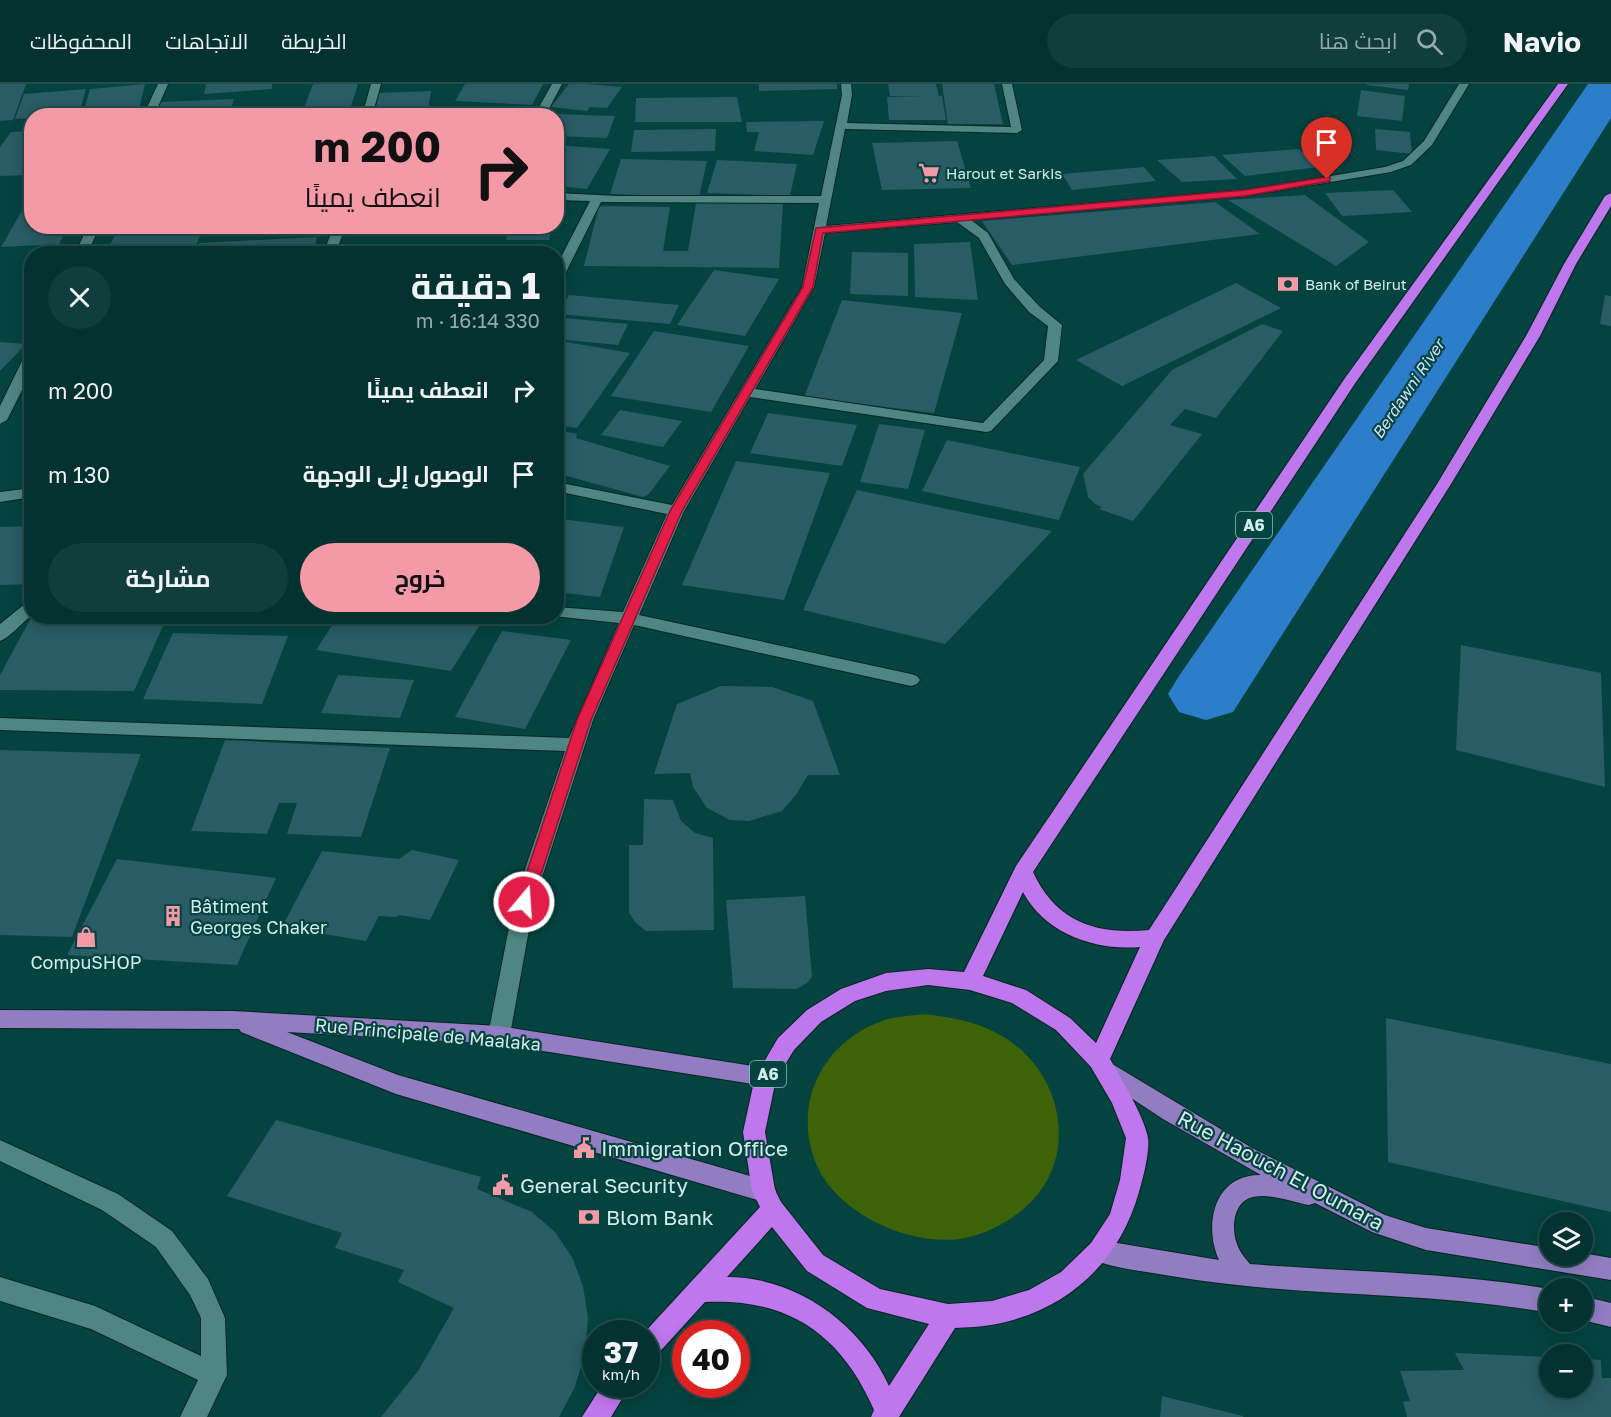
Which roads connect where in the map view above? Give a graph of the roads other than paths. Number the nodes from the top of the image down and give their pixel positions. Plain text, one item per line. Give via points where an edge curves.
1 (164, 84) edge
2 (376, 84) edge
3 (557, 84) edge
4 (846, 84) edge
5 (1007, 84) edge
6 (1464, 84) edge
7 (1561, 85) edge
8 (152, 108) edge
9 (370, 108) edge
10 (544, 108) edge
11 (841, 126) junction
12 (564, 196) edge
13 (1611, 196) edge
14 (597, 198) junction
15 (825, 200) junction
16 (960, 218) junction
17 (819, 230) junction
18 (564, 264) edge
19 (24, 371) edge
20 (746, 392) junction
21 (0, 420) edge
22 (564, 488) edge
23 (24, 493) edge
24 (0, 497) edge
25 (676, 511) junction
26 (24, 613) edge
27 (564, 613) edge
28 (629, 618) junction
29 (0, 635) edge
30 (911, 680) dead end
31 (0, 724) edge
32 (576, 745) junction
33 (1023, 872) junction
34 (1155, 937) junction
35 (970, 981) junction
36 (0, 1019) edge
37 (232, 1020) junction
38 (499, 1035) junction
39 (1101, 1064) junction
40 (766, 1077) junction
41 (0, 1150) edge
42 (1323, 1196) junction
43 (769, 1200) junction
44 (1099, 1251) junction
45 (1611, 1269) edge
46 (1243, 1275) junction
47 (0, 1289) edge
48 (698, 1290) junction
49 (1539, 1299) edge
50 (1593, 1311) edge
51 (1611, 1315) edge
52 (948, 1316) junction
53 (660, 1332) edge
54 (214, 1375) junction
55 (609, 1398) edge
56 (886, 1414) edge
57 (193, 1417) edge
58 (595, 1417) edge

1 - 8 street
2 - 9 street
3 - 10 street
4 - 11 street
5 - 11 street via 1017,130
6 - 16 street via 1428,143 1407,163 1388,170 1245,193
7 - 33 highway, A6 via 1350,381
11 - 15 street
12 - 14 street
13 - 34 highway via 1444,484
14 - 15 street
14 - 18 street
15 - 17 street
16 - 17 street
16 - 20 street via 984,236 1009,282 1055,325 1051,361 986,428
17 - 20 street via 808,287
19 - 21 street
20 - 25 street
22 - 25 street
23 - 24 street
25 - 28 street
26 - 29 street
27 - 28 street
28 - 30 street
28 - 32 street
31 - 32 street
32 - 38 street via 524,902
33 - 34 highway via 1037,901 1066,925 1110,940
33 - 35 highway, A6
34 - 39 highway
35 - 39 highway, A6 via 1019,996 1064,1024
35 - 40 highway, A6 via 928,977 886,982 848,995 814,1016 786,1044
36 - 37 main road, Rue Principale de Maalaka
37 - 38 main road, Rue Principale de Maalaka
37 - 43 main road, Rue Principale de Maalaka via 396,1084
38 - 40 main road, Rue Principale de Maalaka
39 - 42 main road, Rue Haouch El Oumara via 1226,1144
39 - 44 highway, A6 via 1137,1138 1120,1218
40 - 43 highway, A6 via 754,1132
41 - 54 street via 110,1202 164,1239 199,1287 213,1318
42 - 45 main road, Rue Haouch El Oumara via 1380,1224 1426,1239
42 - 46 main road via 1254,1186 1231,1198 1224,1209 1224,1238 1227,1251
43 - 48 highway
43 - 52 highway, A6 via 815,1263 876,1300
44 - 46 main road
44 - 52 highway, A6 via 1070,1280 1034,1300 992,1313
46 - 49 main road via 1414,1285
47 - 54 street via 94,1318
48 - 53 highway
48 - 56 highway via 738,1289 777,1296 813,1314 845,1340 870,1373
50 - 51 main road
52 - 56 highway
54 - 57 street
55 - 58 highway

